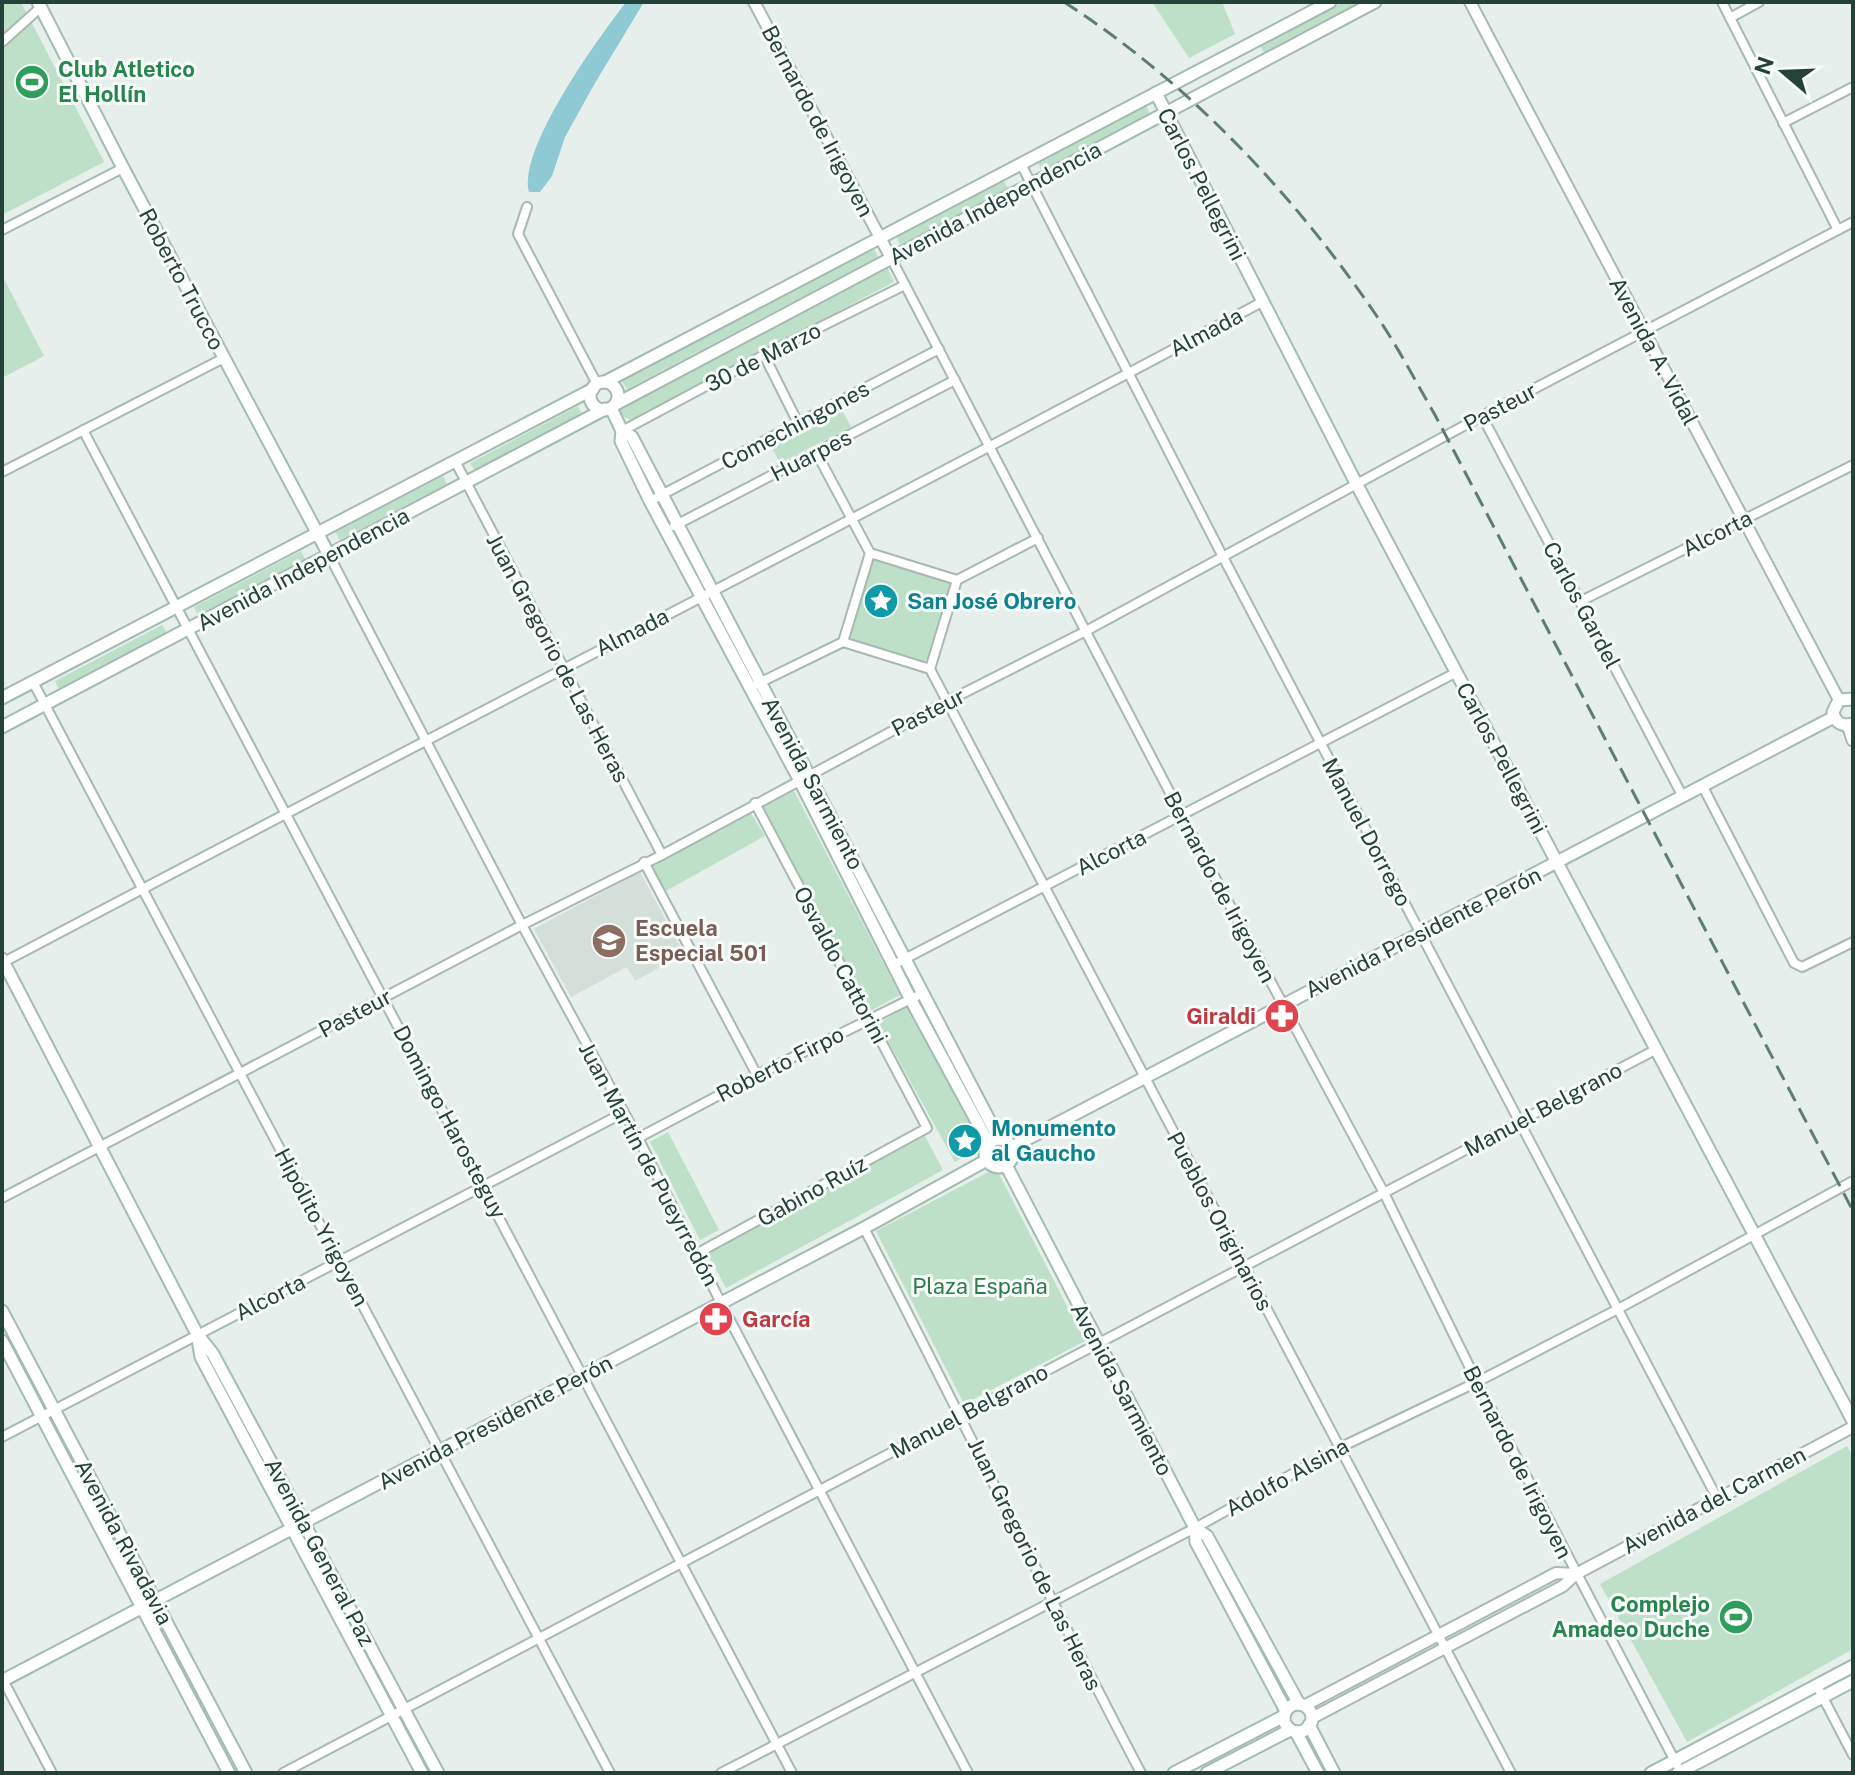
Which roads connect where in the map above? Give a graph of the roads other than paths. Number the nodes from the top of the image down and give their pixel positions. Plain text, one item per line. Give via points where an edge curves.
1 (754, 2) edge
2 (1330, 2) edge
3 (1375, 2) edge
4 (1470, 2) edge
5 (1722, 2) edge
6 (1759, 2) edge
7 (40, 5) edge
8 (1730, 18) junction
9 (2, 42) edge
10 (1853, 87) edge
11 (1156, 93) junction
12 (1166, 112) junction
13 (1783, 123) junction
14 (1021, 164) junction
15 (123, 168) junction
16 (1031, 184) junction
17 (527, 207) dead end
18 (1853, 222) edge
19 (2, 230) edge
20 (1838, 230) junction
21 (880, 238) junction
22 (891, 258) junction
23 (905, 285) junction
24 (1262, 302) junction
25 (1643, 331) junction
26 (939, 349) junction
27 (764, 355) junction
28 (224, 358) junction
29 (1130, 373) junction
30 (955, 380) junction
31 (598, 385) junction
32 (610, 407) junction
33 (1482, 416) junction
34 (798, 423) junction
35 (83, 430) junction
36 (622, 431) junction
37 (991, 446) junction
38 (816, 452) junction
39 (455, 461) junction
40 (1853, 465) edge
41 (2, 472) edge
42 (467, 482) junction
43 (1357, 485) junction
44 (662, 495) junction
45 (650, 501) junction
46 (1743, 520) junction
47 (852, 521) junction
48 (672, 527) junction
49 (316, 533) junction
50 (1038, 538) junction
51 (870, 553) junction
52 (329, 555) junction
53 (1223, 557) junction
54 (957, 580) junction
55 (708, 593) junction
56 (1581, 601) junction
57 (177, 606) junction
58 (189, 629) junction
59 (1086, 631) junction
60 (843, 642) junction
61 (562, 667) junction
62 (930, 669) junction
63 (1457, 672) junction
64 (33, 682) junction
65 (755, 685) junction
66 (2, 698) edge
67 (1853, 699) edge
68 (1839, 700) junction
69 (946, 702) junction
70 (46, 705) junction
71 (1834, 717) junction
72 (1851, 724) edge
73 (2, 727) edge
74 (425, 740) junction
75 (1853, 740) edge
76 (1320, 743) junction
77 (804, 777) junction
78 (1703, 787) junction
79 (1682, 795) junction
80 (755, 803) junction
81 (287, 813) junction
82 (1182, 816) junction
83 (662, 855) junction
84 (644, 862) junction
85 (1558, 863) junction
86 (1043, 887) junction
87 (144, 888) junction
88 (522, 925) junction
89 (1421, 935) junction
90 (1853, 942) edge
91 (905, 959) junction
92 (2, 961) edge
93 (893, 965) junction
94 (923, 993) junction
95 (384, 997) junction
96 (911, 1000) junction
97 (1282, 1005) junction
98 (869, 1019) junction
99 (1655, 1050) junction
100 (241, 1072) junction
101 (757, 1075) junction
102 (1145, 1078) junction
103 (623, 1113) junction
104 (1519, 1121) junction
105 (927, 1128) joint
106 (638, 1138) junction
107 (994, 1142) junction
108 (100, 1147) junction
109 (1012, 1147) junction
110 (987, 1160) junction
111 (1006, 1165) junction
112 (1853, 1181) edge
113 (483, 1186) junction
114 (1384, 1193) junction
115 (2, 1198) edge
116 (864, 1228) junction
117 (1754, 1233) junction
118 (696, 1254) junction
119 (340, 1260) junction
120 (1243, 1267) junction
121 (721, 1303) junction
122 (1618, 1309) junction
123 (2, 1311) edge
124 (197, 1334) junction
125 (2, 1341) edge
126 (1099, 1344) junction
127 (583, 1375) junction
128 (1477, 1382) junction
129 (54, 1410) junction
130 (961, 1415) junction
131 (41, 1416) junction
132 (1853, 1424) edge
133 (2, 1437) edge
134 (1339, 1448) junction
135 (440, 1450) junction
136 (819, 1490) junction
137 (1717, 1498) junction
138 (298, 1526) junction
139 (1195, 1528) junction
140 (681, 1563) junction
141 (1576, 1574) junction
142 (155, 1600) junction
143 (1051, 1601) junction
144 (142, 1607) junction
145 (1438, 1635) junction
146 (539, 1638) junction
147 (1445, 1648) junction
148 (1853, 1666) edge
149 (915, 1671) junction
150 (2, 1680) edge
151 (1853, 1681) edge
152 (1817, 1686) junction
153 (1823, 1697) junction
154 (1301, 1705) junction
155 (405, 1709) junction
156 (1285, 1714) junction
157 (392, 1716) junction
158 (1310, 1722) junction
159 (1293, 1731) junction
160 (776, 1744) junction
161 (1853, 1755) edge
162 (1679, 1770) edge
163 (52, 1773) edge
164 (229, 1773) edge
165 (246, 1773) edge
166 (283, 1773) edge
167 (422, 1773) edge
168 (438, 1773) edge
169 (610, 1773) edge
170 (721, 1773) edge
171 (792, 1773) edge
172 (968, 1773) edge
173 (1141, 1773) edge
174 (1174, 1773) edge
175 (1207, 1773) edge
176 (1318, 1773) edge
177 (1334, 1773) edge
178 (1511, 1773) edge
179 (1651, 1773) edge

1 - 21 street, Bernardo de Irigoyen
2 - 11 main road, Avenida Independencia
3 - 12 main road, Avenida Independencia
4 - 25 street, Avenida A. Vidal
5 - 8 street
6 - 8 street
7 - 9 street
7 - 15 main road, Roberto Trucco
8 - 13 street
10 - 13 street
11 - 12 main road, Carlos Pellegrini
11 - 14 main road, Avenida Independencia
12 - 16 main road, Avenida Independencia
12 - 24 main road, Carlos Pellegrini
13 - 20 street
14 - 16 street, Manuel Dorrego
14 - 21 main road, Avenida Independencia
15 - 19 street
15 - 28 main road, Roberto Trucco
16 - 22 main road, Avenida Independencia
16 - 29 street, Manuel Dorrego
17 - 31 street via 518,234
18 - 20 street, Pasteur
20 - 25 street, Pasteur
21 - 22 street, Bernardo de Irigoyen
21 - 31 main road, Avenida Independencia
22 - 23 street, Bernardo de Irigoyen
22 - 32 main road, Avenida Independencia
23 - 26 street, Bernardo de Irigoyen
23 - 27 street, 30 de Marzo
24 - 29 street, Almada
24 - 43 main road, Carlos Pellegrini
25 - 33 street, Pasteur
25 - 46 street, Avenida A. Vidal
26 - 30 street, Bernardo de Irigoyen
26 - 34 street, Comechingones
27 - 34 street
27 - 36 street, 30 de Marzo
28 - 35 street
28 - 49 main road, Roberto Trucco
29 - 37 street, Almada
29 - 53 street, Manuel Dorrego
30 - 37 street, Bernardo de Irigoyen
30 - 38 street, Huarpes
31 - 32 main road via 593,404
31 - 32 main road via 614,385 618,392
31 - 39 main road, Avenida Independencia
32 - 36 main road, Avenida Sarmiento
32 - 42 main road, Avenida Independencia
33 - 43 street, Pasteur
33 - 56 street, Carlos Gardel
34 - 44 street, Comechingones
35 - 41 street
35 - 57 street, Domingo Harosteguy
36 - 44 main road, Avenida Sarmiento via 632,437
36 - 45 main road, Avenida Sarmiento via 621,441
37 - 47 street, Almada
37 - 50 street, Bernardo de Irigoyen
38 - 47 street
38 - 48 street, Huarpes
39 - 42 street, Juan Gregorio de Las Heras
39 - 49 main road, Avenida Independencia
40 - 46 street, Alcorta
42 - 52 main road, Avenida Independencia
42 - 61 street, Juan Gregorio de Las Heras
43 - 53 street, Pasteur
43 - 63 main road, Carlos Pellegrini
44 - 45 street, Comechingones
44 - 48 main road, Avenida Sarmiento
45 - 48 main road, Avenida Sarmiento
46 - 56 street, Alcorta
46 - 68 street, Avenida A. Vidal
47 - 51 street
47 - 55 street, Almada
48 - 55 main road, Avenida Sarmiento
49 - 52 main road, Roberto Trucco
49 - 57 main road, Avenida Independencia
50 - 54 street
50 - 59 street, Bernardo de Irigoyen
51 - 54 street
51 - 60 street
52 - 58 main road, Avenida Independencia
52 - 74 street, Juan Martín de Pueyrredón
53 - 59 street, Pasteur
53 - 76 street, Manuel Dorrego
54 - 62 street
55 - 61 street, Almada
55 - 65 main road, Avenida Sarmiento
56 - 79 street, Carlos Gardel
57 - 58 street, Domingo Harosteguy
57 - 64 main road, Avenida Independencia
58 - 70 main road, Avenida Independencia
58 - 81 street, Domingo Harosteguy
59 - 69 street, Pasteur
59 - 82 street, Bernardo de Irigoyen
60 - 62 street
60 - 65 street
61 - 74 street, Almada
61 - 83 street, Juan Gregorio de Las Heras
62 - 69 street, Pueblos Originarios
63 - 76 street, Alcorta
63 - 85 main road, Carlos Pellegrini
64 - 66 main road, Avenida Independencia
64 - 70 street, Hipólito Yrigoyen
65 - 77 main road, Avenida Sarmiento
67 - 68 main road
68 - 71 main road
69 - 77 street, Pasteur
69 - 86 street, Pueblos Originarios
70 - 73 main road, Avenida Independencia
70 - 87 street, Hipólito Yrigoyen
71 - 72 main road via 1838,723
71 - 78 main road, Avenida Presidente Perón
72 - 75 main road
74 - 81 street, Almada
74 - 88 street, Juan Martín de Pueyrredón
76 - 82 street, Alcorta
76 - 89 street, Manuel Dorrego
77 - 80 street, Pasteur
77 - 91 main road, Avenida Sarmiento
77 - 93 main road, Avenida Sarmiento
78 - 79 main road, Avenida Presidente Perón
78 - 90 street via 1794,963 1802,967
79 - 85 main road, Avenida Presidente Perón
80 - 83 street, Pasteur
80 - 98 street, Osvaldo Cattorini
81 - 87 street, Almada
81 - 95 street, Domingo Harosteguy
82 - 86 street, Alcorta
82 - 97 street, Bernardo de Irigoyen
83 - 84 street, Pasteur
84 - 88 street, Pasteur
84 - 101 street
85 - 89 main road, Avenida Presidente Perón
85 - 99 main road, Carlos Pellegrini
86 - 91 street, Alcorta
86 - 102 street, Pueblos Originarios
87 - 92 street, Almada
87 - 100 street, Hipólito Yrigoyen
88 - 95 street, Pasteur
88 - 103 street, Juan Martín de Pueyrredón
89 - 97 main road, Avenida Presidente Perón
89 - 104 street, Manuel Dorrego
91 - 93 street, Alcorta
91 - 94 main road, Avenida Sarmiento
92 - 108 main road, Avenida General Paz
93 - 96 main road, Avenida Sarmiento
94 - 96 street, Roberto Firpo
94 - 107 main road, Avenida Sarmiento
95 - 100 street, Pasteur
95 - 113 street, Domingo Harosteguy
96 - 98 street, Roberto Firpo
96 - 107 main road, Avenida Sarmiento
97 - 102 main road, Avenida Presidente Perón
97 - 114 street, Bernardo de Irigoyen
98 - 101 street, Roberto Firpo
98 - 105 street, Osvaldo Cattorini
99 - 104 street, Manuel Belgrano
99 - 117 main road, Carlos Pellegrini
100 - 108 street, Pasteur
100 - 119 street, Hipólito Yrigoyen
101 - 106 street, Roberto Firpo
102 - 109 main road, Avenida Presidente Perón
102 - 120 street, Pueblos Originarios
103 - 106 street, Juan Martín de Pueyrredón
103 - 113 street, Alcorta
104 - 114 street, Manuel Belgrano
104 - 122 street, Manuel Dorrego
105 - 118 street, Gabino Ruíz
106 - 118 street, Juan Martín de Pueyrredón
107 - 109 main road via 1005,1140
107 - 110 main road via 985,1153
108 - 115 street, Pasteur
108 - 124 main road, Avenida General Paz
109 - 111 main road
110 - 111 main road via 997,1167
110 - 116 main road, Avenida Presidente Perón
111 - 126 main road, Avenida Sarmiento
112 - 117 street, Adolfo Alsina
113 - 119 street, Alcorta
113 - 127 street, Domingo Harosteguy
114 - 120 street, Manuel Belgrano
114 - 128 street, Bernardo de Irigoyen
116 - 121 main road, Avenida Presidente Perón
116 - 130 street, Juan Gregorio de Las Heras
117 - 122 street, Adolfo Alsina
117 - 132 main road, Carlos Pellegrini
118 - 121 street, Juan Martín de Pueyrredón
119 - 124 street, Alcorta
119 - 135 street, Hipólito Yrigoyen
120 - 126 street, Manuel Belgrano
120 - 134 street, Pueblos Originarios
121 - 127 main road, Avenida Presidente Perón
121 - 136 street, Juan Martín de Pueyrredón
122 - 128 street, Adolfo Alsina
122 - 137 street, Manuel Dorrego
123 - 129 main road, Avenida Rivadavia
124 - 129 street, Alcorta
124 - 138 main road, Avenida General Paz via 201,1357
125 - 131 main road, Avenida Rivadavia
126 - 130 street, Manuel Belgrano
126 - 139 main road, Avenida Sarmiento
127 - 135 main road, Avenida Presidente Perón
127 - 140 street, Domingo Harosteguy
128 - 134 street, Adolfo Alsina
128 - 141 street, Bernardo de Irigoyen
129 - 131 street, Alcorta
129 - 142 main road, Avenida Rivadavia
130 - 136 street, Manuel Belgrano
130 - 143 street, Juan Gregorio de Las Heras
131 - 133 street, Alcorta
131 - 144 main road, Avenida Rivadavia
132 - 137 street, Avenida del Carmen
134 - 139 street, Adolfo Alsina
134 - 145 street, Pueblos Originarios
135 - 138 main road, Avenida Presidente Perón
135 - 146 street, Hipólito Yrigoyen
136 - 140 street, Manuel Belgrano
136 - 149 street, Juan Martín de Pueyrredón
137 - 141 street, Avenida del Carmen
138 - 142 main road, Avenida Presidente Perón
138 - 155 main road, Avenida General Paz
138 - 157 main road, Avenida General Paz
139 - 143 street, Adolfo Alsina
139 - 154 main road, Avenida Sarmiento via 1207,1536
139 - 156 main road, Avenida Sarmiento via 1196,1542
140 - 146 street, Manuel Belgrano
140 - 160 street, Domingo Harosteguy
141 - 145 street, Avenida del Carmen via 1556,1573
141 - 147 street, Avenida del Carmen via 1563,1586
141 - 162 street, Bernardo de Irigoyen
142 - 144 main road, Avenida Presidente Perón
142 - 165 main road, Avenida Rivadavia
143 - 149 street, Adolfo Alsina
143 - 173 street, Juan Gregorio de Las Heras
144 - 150 main road, Avenida Presidente Perón
144 - 164 main road, Avenida Rivadavia
145 - 147 street, Pueblos Originarios
145 - 154 street, Avenida del Carmen
146 - 155 street, Manuel Belgrano
146 - 169 street, Hipólito Yrigoyen
147 - 158 street, Avenida del Carmen
147 - 178 street, Pueblos Originarios
148 - 152 main road
149 - 160 street, Adolfo Alsina
149 - 172 street, Juan Martín de Pueyrredón
150 - 163 street
151 - 153 main road
152 - 153 street
152 - 162 main road
153 - 161 street
153 - 162 main road
154 - 156 main road
154 - 158 main road via 1309,1711
155 - 157 street, Manuel Belgrano
155 - 168 main road, Avenida General Paz
156 - 159 main road via 1284,1722
156 - 174 main road
157 - 166 street, Manuel Belgrano
157 - 167 main road, Avenida General Paz
158 - 159 main road via 1304,1731
158 - 177 main road
159 - 175 main road
159 - 176 main road
160 - 170 street, Adolfo Alsina
160 - 171 street, Domingo Harosteguy
162 - 179 main road

